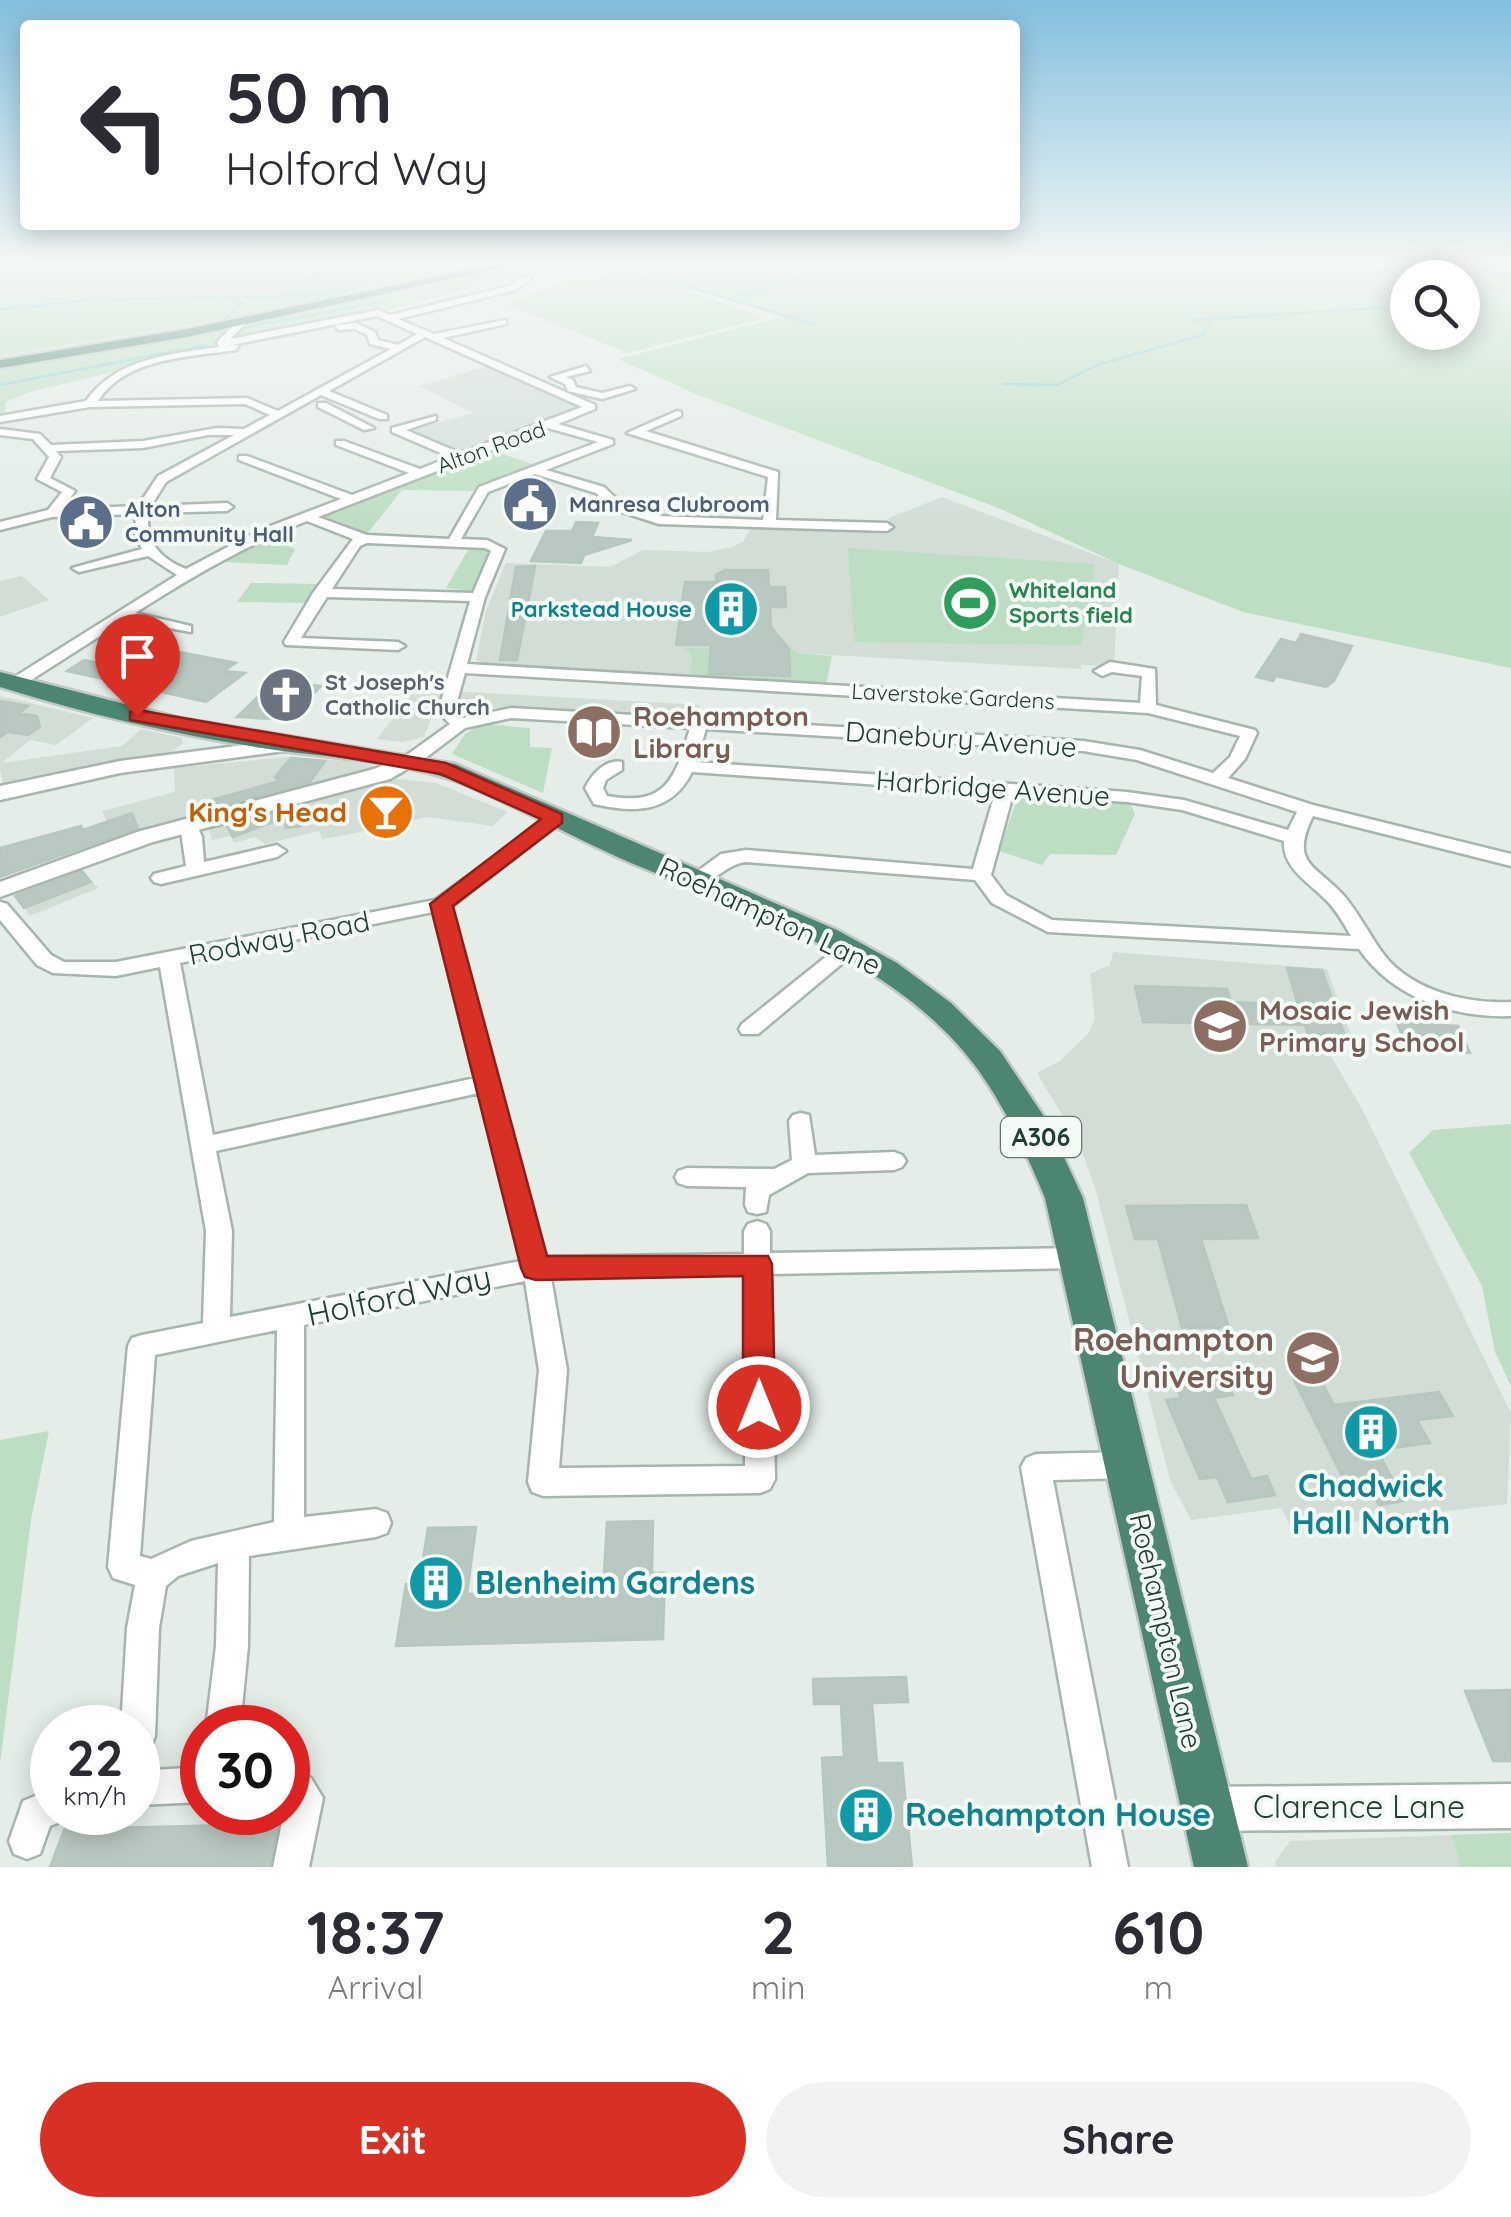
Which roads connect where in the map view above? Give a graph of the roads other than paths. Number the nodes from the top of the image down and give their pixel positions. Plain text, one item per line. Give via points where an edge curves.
1 (51, 352) edge
2 (55, 352) edge
3 (208, 352) edge
4 (387, 352) edge
5 (416, 352) edge
6 (472, 352) edge
7 (378, 357) junction
8 (0, 361) edge
9 (586, 370) dead end
10 (630, 389) dead end
11 (318, 390) junction
12 (566, 390) junction
13 (90, 404) junction
14 (322, 405) dead end
15 (362, 410) junction
16 (276, 414) junction
17 (677, 414) dead end
18 (344, 416) junction
19 (384, 417) dead end
20 (432, 418) dead end
21 (0, 419) edge
22 (551, 425) junction
23 (368, 428) dead end
24 (0, 432) edge
25 (241, 432) junction
26 (636, 432) junction
27 (340, 442) dead end
28 (609, 442) junction
29 (48, 449) junction
30 (243, 458) dead end
31 (461, 458) junction
32 (536, 471) junction
33 (419, 473) junction
34 (351, 499) junction
35 (227, 508) dead end
36 (140, 509) junction
37 (52, 513) junction
38 (305, 516) junction
39 (769, 524) junction
40 (0, 526) edge
41 (887, 528) dead end
42 (365, 538) junction
43 (452, 542) junction
44 (151, 551) junction
45 (79, 568) dead end
46 (187, 574) junction
47 (320, 593) junction
48 (478, 598) junction
49 (122, 615) junction
50 (186, 629) dead end
51 (398, 646) dead end
52 (459, 668) junction
53 (1102, 670) dead end
54 (7, 682) edge
55 (1148, 708) junction
56 (460, 724) junction
57 (700, 724) junction
58 (218, 732) junction
59 (292, 745) junction
60 (410, 761) junction
61 (158, 762) junction
62 (616, 766) dead end
63 (687, 767) junction
64 (1215, 781) junction
65 (1005, 790) junction
66 (0, 794) edge
67 (1307, 810) junction
68 (555, 818) junction
69 (189, 826) junction
70 (1294, 838) junction
71 (276, 851) dead end
72 (1511, 860) edge
73 (196, 870) junction
74 (981, 875) junction
75 (161, 878) dead end
76 (698, 880) junction
77 (0, 890) edge
78 (442, 904) junction
79 (0, 908) edge
80 (1367, 943) junction
81 (850, 947) junction
82 (170, 959) junction
83 (1511, 1009) edge
84 (750, 1029) dead end
85 (488, 1083) junction
86 (801, 1121) dead end
87 (206, 1145) junction
88 (894, 1162) dead end
89 (804, 1164) junction
90 (687, 1178) dead end
91 (773, 1178) junction
92 (1079, 1258) junction
93 (758, 1264) junction
94 (536, 1268) junction
95 (291, 1318) junction
96 (216, 1332) junction
97 (1129, 1465) junction
98 (376, 1523) dead end
99 (289, 1532) junction
100 (234, 1547) junction
101 (154, 1575) junction
102 (140, 1705) edge
103 (226, 1705) edge
104 (1511, 1806) edge
105 (1207, 1809) junction
106 (30, 1834) edge
107 (297, 1835) edge
108 (28, 1841) dead end
109 (290, 1867) edge
110 (1110, 1867) edge
111 (1221, 1867) edge

1 - 8 highway
2 - 8 highway
3 - 13 street via 112,378
4 - 7 street
5 - 7 street
6 - 12 street, Alton Road
7 - 11 street
9 - 12 street via 555,377 569,382
10 - 12 street via 602,396
11 - 15 street
11 - 16 street
12 - 22 street, Alton Road via 591,408
13 - 16 street via 247,401
13 - 21 street
14 - 18 street
15 - 18 street
15 - 19 street
16 - 25 street
17 - 26 street
18 - 23 street
20 - 31 street via 396,430
22 - 28 street
22 - 31 street, Alton Road
24 - 29 street via 36,436
25 - 29 street via 203,430 160,443
25 - 36 street via 162,480
26 - 28 street
26 - 39 street via 771,473 776,478
27 - 33 street
28 - 32 street
29 - 37 street via 54,460 43,479 69,490
30 - 34 street
31 - 33 street, Alton Road
32 - 39 street via 600,490 617,506 658,520
32 - 43 street via 484,490
33 - 34 street, Alton Road
34 - 38 street, Alton Road
35 - 36 street
36 - 37 street
36 - 44 street via 139,526
37 - 40 street
38 - 42 street
38 - 46 street, Alton Road
39 - 41 street
42 - 43 street
42 - 47 street
43 - 48 street via 498,549
44 - 45 street
44 - 46 street
46 - 49 street, Alton Road
47 - 48 street
47 - 51 street via 291,642
48 - 52 street
49 - 50 street
49 - 54 street, Alton Road
52 - 55 street, Laverstoke Gardens
52 - 56 street via 447,712
53 - 55 street via 1150,672
54 - 58 highway, Roehampton Lane / A306
55 - 64 street, Laverstoke Gardens via 1248,733 1237,759
56 - 57 street, Danebury Avenue via 511,713
56 - 60 street, Danebury Avenue
57 - 63 street
57 - 64 street, Danebury Avenue via 1096,747
58 - 59 highway, Roehampton Lane / A306
58 - 61 street via 196,750
59 - 60 highway, Roehampton Lane / A306
59 - 61 street
60 - 68 highway, Roehampton Lane / A306 via 474,779
60 - 69 street
61 - 66 street
62 - 63 street via 599,777 594,788 600,800 666,796 681,784
63 - 65 street, Harbridge Avenue
64 - 67 street, Danebury Avenue
65 - 70 street, Harbridge Avenue via 1173,804
65 - 74 street
67 - 70 street
67 - 72 street, Danebury Avenue
68 - 76 highway, Roehampton Lane / A306
68 - 78 street, Rodway Road
69 - 73 street
69 - 77 street
70 - 80 street via 1296,860
71 - 73 street
73 - 75 street
74 - 76 street via 746,856 728,858
74 - 80 street via 1000,899 1048,926
76 - 81 highway, Roehampton Lane / A306
78 - 82 street, Rodway Road
78 - 85 street
79 - 82 street, Rodway Road via 44,960 60,968 116,969
80 - 83 street via 1392,974 1419,990 1485,1010
81 - 84 street
81 - 92 highway, Roehampton Lane / A306 via 956,1020 1002,1071 1044,1142
82 - 87 street
85 - 87 street
85 - 94 street
86 - 89 street
87 - 96 street via 219,1232
88 - 89 street
89 - 91 street
90 - 91 street
91 - 93 street via 756,1191
92 - 93 street, Holford Way
92 - 97 highway, Roehampton Lane / A306
93 - 94 street, Holford Way
93 - 94 street via 760,1478 543,1482 553,1370
94 - 95 street, Holford Way
95 - 96 street, Holford Way
95 - 99 street
96 - 101 street, Holford Way via 142,1346 124,1568
97 - 105 highway, Roehampton Lane / A306
97 - 110 street via 1036,1467
98 - 99 street
99 - 100 street
100 - 101 street via 175,1560
100 - 103 street
101 - 102 street
104 - 105 street, Clarence Lane
105 - 111 highway, Roehampton Lane / A306
106 - 108 street
107 - 109 street

